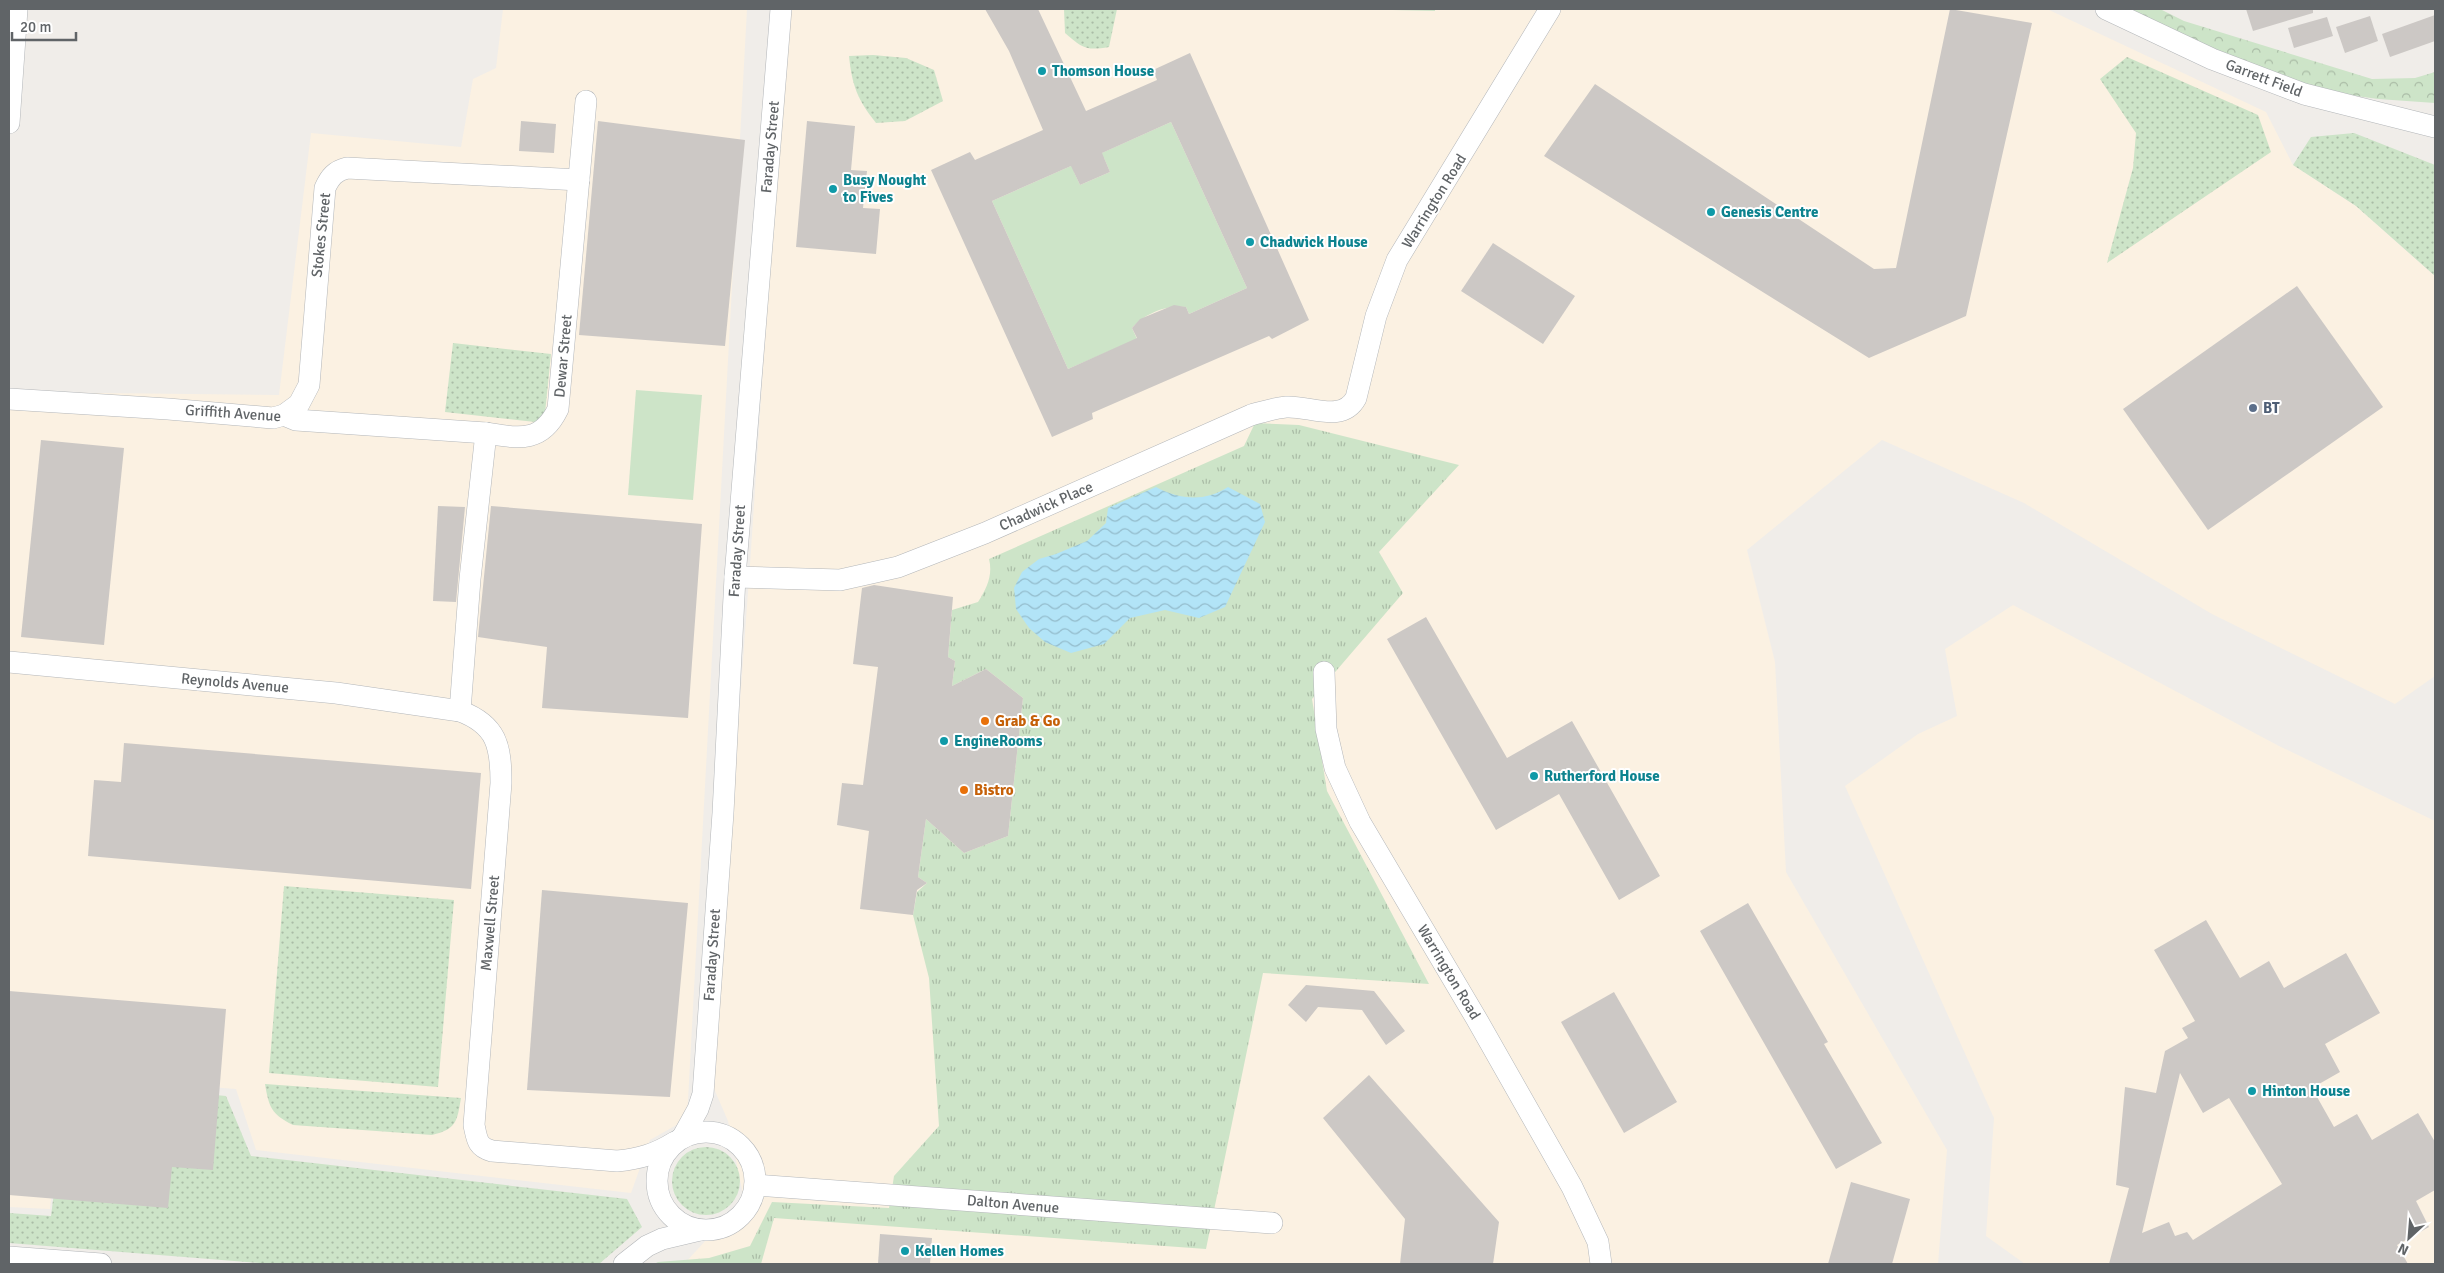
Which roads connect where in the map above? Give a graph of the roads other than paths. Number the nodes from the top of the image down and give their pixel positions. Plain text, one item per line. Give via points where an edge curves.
1 (17, 9) edge
2 (781, 9) edge
3 (1550, 9) edge
4 (2106, 9) edge
5 (586, 101) dead end
6 (9, 123) edge
7 (2433, 125) edge
8 (579, 180) junction
9 (9, 399) edge
10 (1348, 408) joint
11 (284, 416) junction
12 (486, 433) junction
13 (735, 577) junction
14 (9, 662) edge
15 (1324, 672) dead end
16 (460, 711) junction
17 (703, 1094) junction
18 (728, 1137) junction
19 (678, 1140) junction
20 (617, 1161) junction
21 (755, 1185) junction
22 (658, 1195) junction
23 (1272, 1223) dead end
24 (700, 1230) junction
25 (647, 1246) junction
26 (9, 1258) edge
27 (102, 1264) edge
28 (624, 1264) edge
29 (1601, 1264) edge

1 - 6 street
2 - 13 street, Faraday Street
3 - 10 street, Warrington Road via 1398,260 1376,316 1356,398
4 - 7 street, Garrett Field via 2212,59 2304,94
5 - 8 street, Dewar Street
8 - 11 street, Stokes Street via 347,168 338,171 325,188 308,385 299,404
8 - 12 street, Dewar Street via 558,409 548,425 533,436
9 - 11 street, Griffith Avenue via 273,418
10 - 13 street, Chadwick Place via 1332,412 1287,406 1251,415 985,533 898,567 840,580
11 - 12 street, Griffith Avenue via 296,420
12 - 16 street
13 - 17 street, Faraday Street via 723,812
14 - 16 street, Reynolds Avenue via 336,693
15 - 29 street, Warrington Road via 1326,729 1335,768 1360,822 1572,1187 1598,1242
16 - 20 street, Maxwell Street via 473,716 492,733 502,758 474,1125 477,1143 492,1151
17 - 18 street, Faraday Street via 717,1124
17 - 19 street, Faraday Street via 698,1109
18 - 19 street via 705,1132
18 - 21 street via 740,1145 748,1157 754,1170
19 - 20 street, Maxwell Street via 656,1154
19 - 22 street via 659,1165 656,1179
20 - 22 street, Maxwell Street via 645,1179
21 - 23 street, Dalton Avenue
21 - 24 street via 752,1198 737,1219 713,1230
22 - 24 street via 675,1219
22 - 25 street via 654,1230
24 - 25 street
25 - 28 street
26 - 27 street

